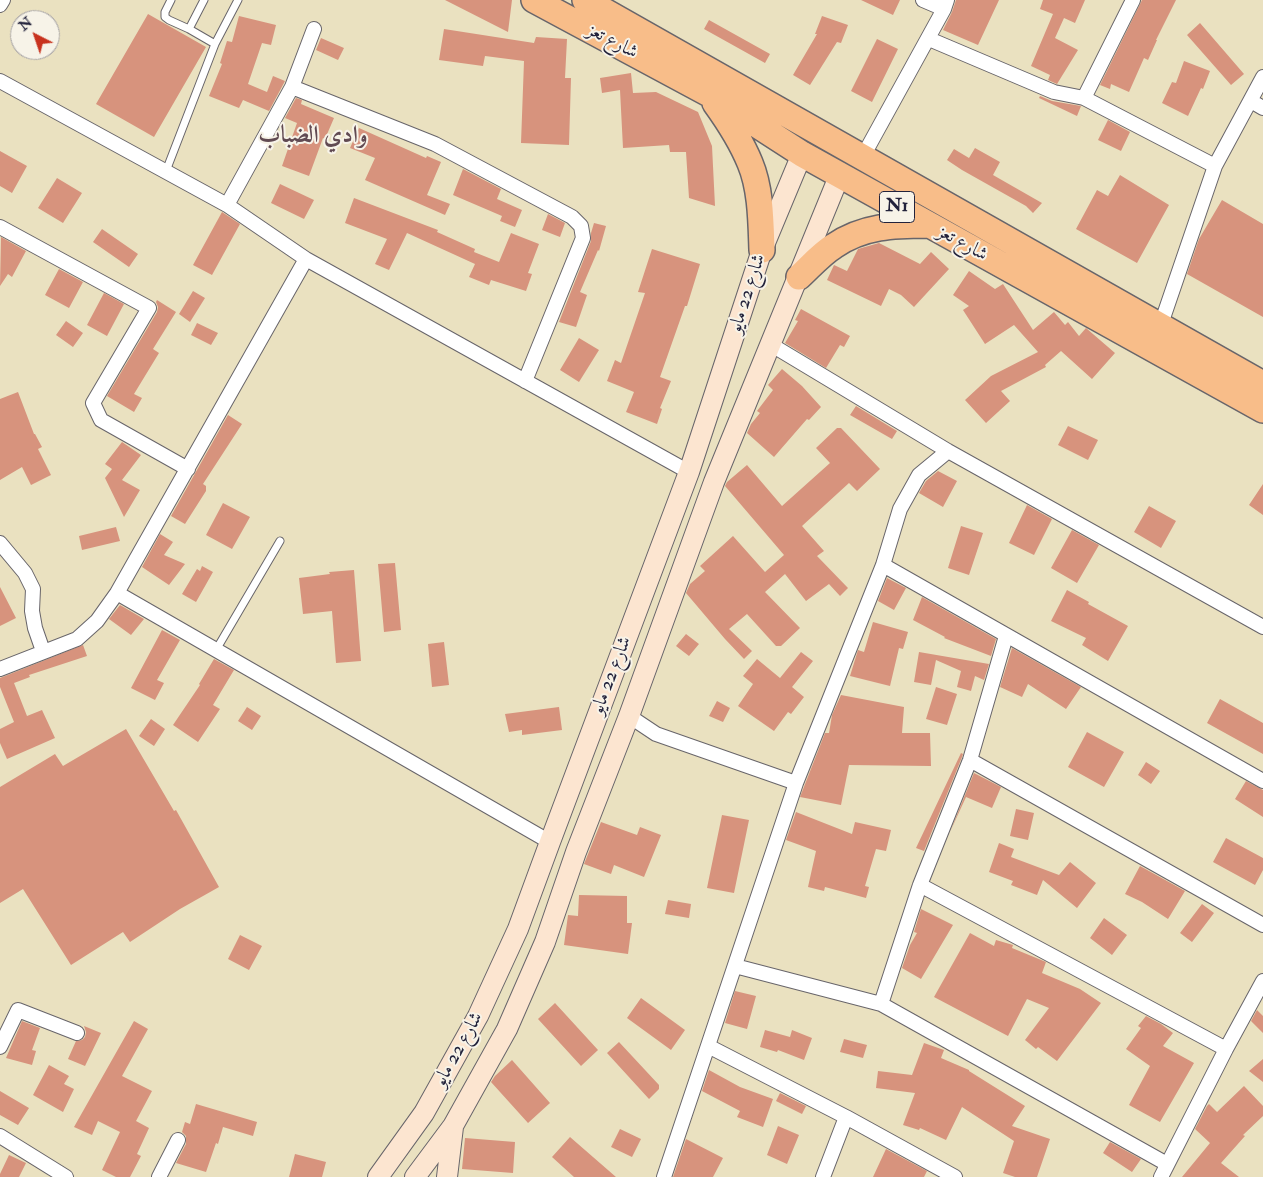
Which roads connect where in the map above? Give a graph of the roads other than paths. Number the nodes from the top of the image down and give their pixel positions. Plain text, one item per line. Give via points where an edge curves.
1 (3, 0) edge
2 (171, 0) edge
3 (204, 0) edge
4 (238, 0) edge
5 (534, 0) edge
6 (585, 0) edge
7 (923, 0) edge
8 (1133, 0) edge
9 (946, 4) edge
10 (0, 6) edge
11 (189, 29) junction
12 (314, 29) dead end
13 (928, 38) junction
14 (215, 44) junction
15 (1263, 77) edge
16 (0, 81) edge
17 (292, 87) junction
18 (709, 94) junction
19 (1084, 98) junction
20 (1257, 104) edge
21 (802, 154) junction
22 (862, 158) junction
23 (1215, 166) junction
24 (166, 171) junction
25 (840, 174) junction
26 (227, 205) junction
27 (928, 225) junction
28 (0, 227) edge
29 (762, 250) junction
30 (306, 259) junction
31 (799, 277) junction
32 (1160, 327) junction
33 (770, 344) junction
34 (525, 381) junction
35 (1263, 384) edge
36 (1263, 410) edge
37 (948, 451) junction
38 (188, 469) junction
39 (690, 472) junction
40 (714, 482) junction
41 (280, 541) dead end
42 (0, 544) edge
43 (883, 565) junction
44 (117, 593) junction
45 (1263, 627) edge
46 (1006, 636) junction
47 (216, 650) junction
48 (43, 651) junction
49 (0, 669) edge
50 (600, 706) junction
51 (629, 716) junction
52 (970, 760) junction
53 (1263, 781) edge
54 (796, 783) junction
55 (550, 842) junction
56 (920, 885) junction
57 (1263, 925) edge
58 (735, 966) junction
59 (1263, 981) edge
60 (881, 1004) junction
61 (77, 1033) dead end
62 (708, 1046) junction
63 (0, 1047) edge
64 (1226, 1049) junction
65 (846, 1117) junction
66 (453, 1126) junction
67 (0, 1136) edge
68 (178, 1140) dead end
69 (1164, 1171) edge
70 (66, 1177) edge
71 (159, 1177) edge
72 (378, 1177) edge
73 (415, 1177) edge
74 (447, 1177) edge
75 (664, 1177) edge
76 (823, 1177) edge
77 (955, 1177) edge

1 - 10 street
2 - 11 lane via 165,17
3 - 11 lane
4 - 14 lane
5 - 18 highway, شارع تعز / N1
6 - 22 highway, شارع تعز / N1
7 - 9 street
8 - 19 street
9 - 13 street
11 - 14 lane
12 - 17 street
13 - 19 street via 1054,92
13 - 22 street
14 - 24 lane
15 - 20 street
16 - 24 street
17 - 26 street
17 - 34 street via 435,144 572,217 581,226 583,238
18 - 21 highway, شارع تعز / N1
18 - 29 highway via 750,163 761,210
19 - 23 street
20 - 23 street
21 - 25 highway, شارع تعز / N1
21 - 29 main road, شارع 22 مايو
22 - 32 highway, شارع تعز / N1
23 - 32 street
24 - 26 street
25 - 27 highway, شارع تعز / N1
25 - 31 main road, شارع 22 مايو
26 - 30 street
27 - 31 highway via 868,229 834,246
27 - 36 highway, شارع تعز / N1
28 - 38 street via 149,308 93,403 101,420
29 - 39 main road, شارع 22 مايو
30 - 34 street
30 - 38 street
31 - 33 main road, شارع 22 مايو
32 - 35 highway, شارع تعز / N1
33 - 37 street
33 - 40 main road, شارع 22 مايو
34 - 39 street
37 - 43 street via 919,475 900,509
37 - 45 street
38 - 44 street
39 - 40 main road
39 - 50 main road, شارع 22 مايو
40 - 51 main road, شارع 22 مايو
41 - 47 lane
42 - 48 street via 25,572 32,589 35,628
43 - 46 street
43 - 54 street
44 - 47 street
44 - 48 street via 97,621 77,639
46 - 52 street
46 - 53 street
47 - 55 street
48 - 49 street
50 - 51 main road
50 - 55 main road, شارع 22 مايو
51 - 54 street via 656,734
51 - 66 main road, شارع 22 مايو via 545,942 507,1029
52 - 56 street
52 - 57 street
54 - 58 street
55 - 72 main road, شارع 22 مايو via 518,929 478,1016 424,1113
56 - 60 street
56 - 64 street
58 - 60 street
58 - 62 street
59 - 64 street
60 - 69 street
61 - 63 street via 18,1010
62 - 65 street
62 - 75 street
64 - 69 street
65 - 76 street
65 - 77 street
66 - 73 main road, شارع 22 مايو
66 - 74 main road
67 - 70 street
68 - 71 street

